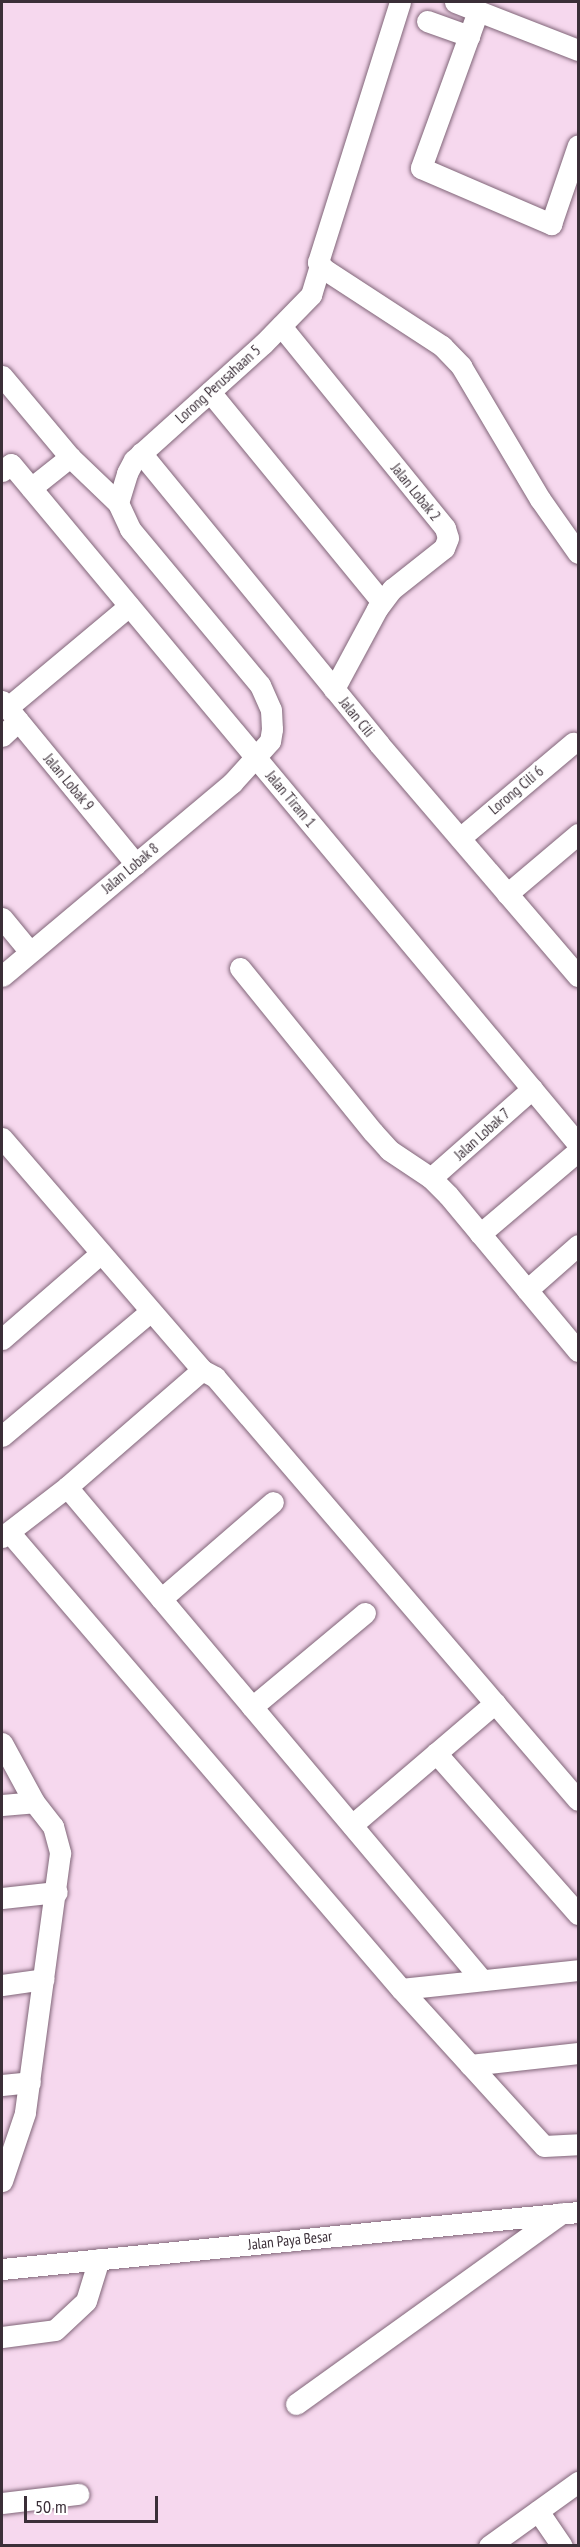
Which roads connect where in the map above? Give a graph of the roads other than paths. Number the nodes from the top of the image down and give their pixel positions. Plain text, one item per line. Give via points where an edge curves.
1 (400, 2) edge
2 (455, 2) edge
3 (478, 11) junction
4 (427, 21) dead end
5 (469, 36) junction
6 (579, 50) edge
7 (579, 145) edge
8 (319, 263) junction
9 (281, 326) junction
10 (2, 376) edge
11 (210, 392) junction
12 (141, 453) junction
13 (70, 457) junction
14 (2, 471) edge
15 (31, 488) junction
16 (118, 503) junction
17 (579, 553) edge
18 (382, 602) junction
19 (129, 606) junction
20 (334, 689) junction
21 (9, 710) edge
22 (2, 736) edge
23 (573, 743) dead end
24 (256, 758) junction
25 (579, 834) edge
26 (460, 838) junction
27 (136, 864) junction
28 (507, 894) junction
29 (2, 918) edge
30 (30, 952) junction
31 (574, 962) edge
32 (240, 968) dead end
33 (2, 976) edge
34 (532, 1089) junction
35 (2, 1138) edge
36 (579, 1144) edge
37 (579, 1151) edge
38 (431, 1178) junction
39 (480, 1234) junction
40 (579, 1245) edge
41 (101, 1253) junction
42 (527, 1290) junction
43 (151, 1311) junction
44 (2, 1340) edge
45 (577, 1347) edge
46 (202, 1370) junction
47 (2, 1436) edge
48 (67, 1487) junction
49 (273, 1502) dead end
50 (5, 1534) edge
51 (161, 1599) junction
52 (365, 1613) dead end
53 (495, 1703) junction
54 (252, 1707) junction
55 (2, 1743) edge
56 (436, 1754) junction
57 (579, 1800) edge
58 (34, 1802) junction
59 (2, 1805) edge
60 (352, 1825) junction
61 (57, 1893) junction
62 (2, 1898) edge
63 (578, 1914) edge
64 (579, 1970) edge
65 (44, 1979) junction
66 (483, 1980) junction
67 (2, 1984) edge
68 (401, 1989) junction
69 (579, 2053) edge
70 (470, 2065) junction
71 (30, 2082) junction
72 (2, 2085) edge
73 (579, 2144) edge
74 (2, 2181) edge
75 (571, 2212) edge
76 (99, 2259) junction
77 (2, 2269) edge
78 (2, 2337) edge
79 (296, 2404) dead end
80 (579, 2482) edge
81 (78, 2494) dead end
82 (2, 2503) edge
83 (538, 2511) junction
84 (489, 2546) edge
85 (562, 2546) edge

1 - 8 street, Lorong Perusahaan 5
2 - 3 street
3 - 5 street
3 - 6 street
4 - 5 street
5 - 7 street via 421,168 551,224
8 - 9 street, Lorong Perusahaan 5 via 311,295
8 - 17 street via 442,346 461,366 540,499
9 - 11 street, Lorong Perusahaan 5
9 - 18 street, Jalan Lobak 2 via 445,528 448,538 444,548
10 - 13 street
11 - 12 street, Lorong Perusahaan 5
11 - 18 street
12 - 16 street, Lorong Perusahaan 5 via 127,472
12 - 20 street, Jalan Cili
13 - 15 street
13 - 16 street
14 - 15 street, Jalan Tiram 1 via 11,464
15 - 19 street, Jalan Tiram 1
16 - 24 street via 130,529 260,685 271,710 272,729 270,741
18 - 20 street, Jalan Lobak 2
19 - 21 street
19 - 24 street, Jalan Tiram 1
20 - 26 street, Jalan Cili
21 - 22 street
21 - 27 street, Jalan Lobak 9
23 - 26 street, Lorong Cili 6
24 - 27 street, Jalan Lobak 8
24 - 34 street, Jalan Tiram 1
25 - 28 street
26 - 28 street, Jalan Cili
27 - 30 street, Jalan Lobak 8
28 - 31 street, Jalan Cili
29 - 30 street
30 - 33 street, Jalan Lobak 8
32 - 38 street via 389,1150
34 - 36 street, Jalan Tiram 1
34 - 38 street, Jalan Lobak 7
35 - 41 street
37 - 39 street
38 - 39 street
39 - 42 street
40 - 42 street
41 - 43 street
41 - 44 street
42 - 45 street
43 - 46 street
43 - 47 street
46 - 48 street
46 - 53 street via 215,1377
48 - 50 street
48 - 51 street
49 - 51 street
50 - 68 street
51 - 54 street
52 - 54 street
53 - 56 street
53 - 57 street
54 - 60 street
55 - 58 street
56 - 60 street
56 - 63 street
58 - 59 street
58 - 61 street via 53,1826 60,1853
60 - 66 street
61 - 62 street
61 - 65 street
64 - 66 street
65 - 67 street
65 - 71 street
66 - 68 street
68 - 70 street
69 - 70 street
70 - 73 street via 544,2146
71 - 72 street
71 - 74 street via 25,2113
75 - 76 street, Jalan Paya Besar
75 - 79 street
76 - 77 street, Jalan Paya Besar
76 - 78 street via 86,2301 55,2331
80 - 83 street
81 - 82 street
83 - 84 street
83 - 85 street

